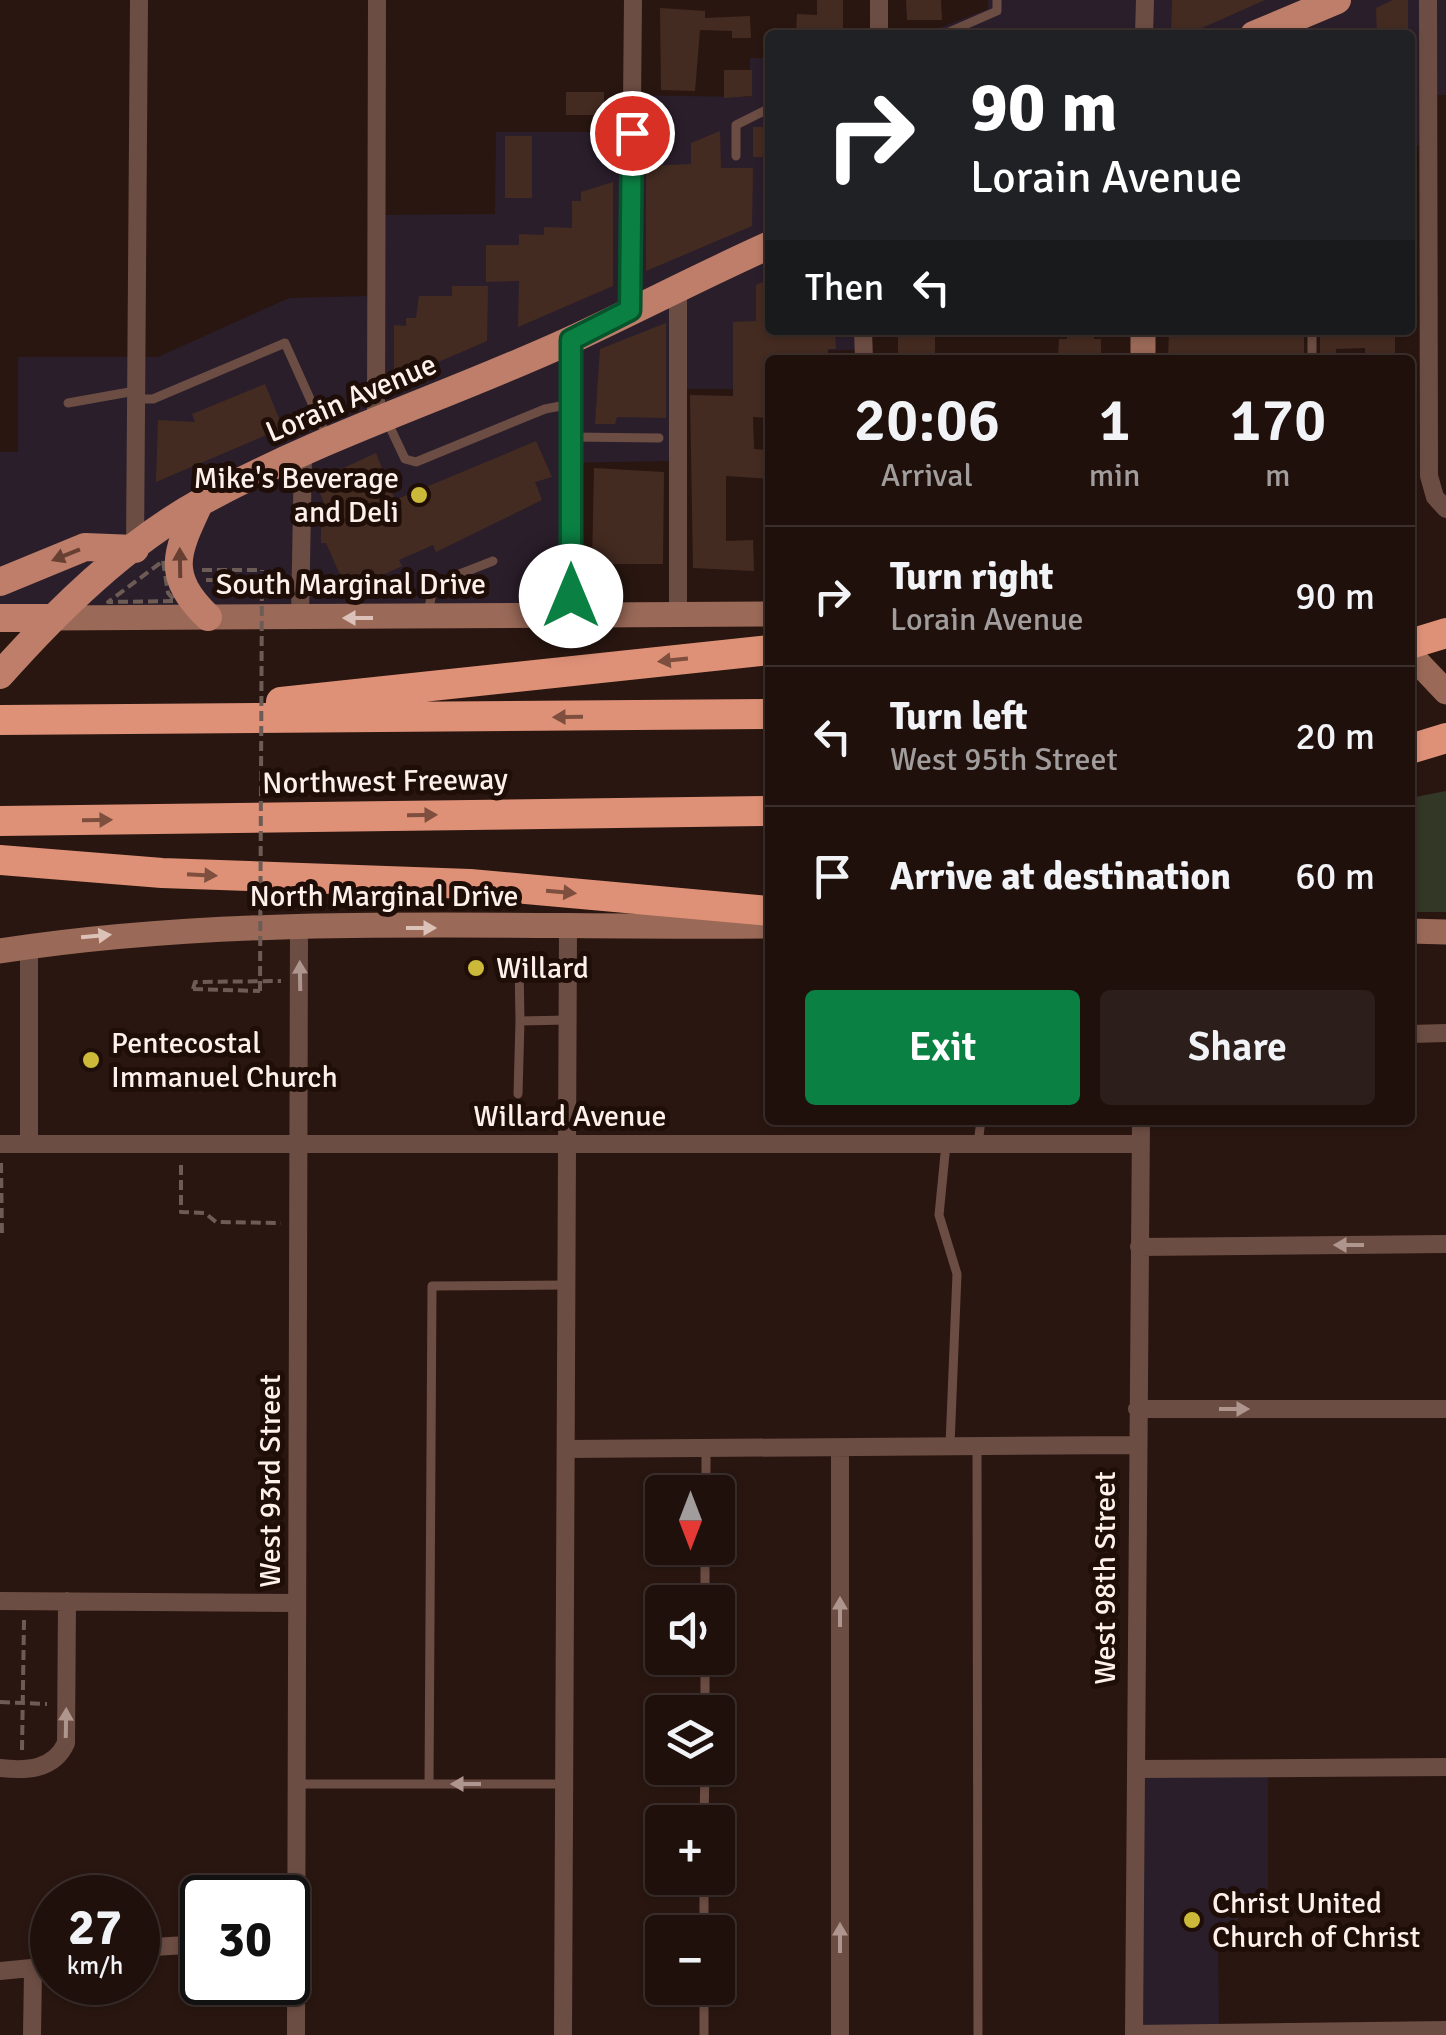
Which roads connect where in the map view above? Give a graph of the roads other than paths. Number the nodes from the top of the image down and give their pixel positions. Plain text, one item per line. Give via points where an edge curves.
1 (138, 0) edge
2 (378, 0) edge
3 (633, 0) edge
4 (878, 0) edge
5 (997, 0) edge
6 (1145, 0) edge
7 (1338, 0) edge
8 (1428, 0) edge
9 (879, 30) edge
10 (953, 30) edge
11 (1144, 30) edge
12 (1266, 30) edge
13 (765, 110) edge
14 (736, 156) dead end
15 (765, 247) edge
16 (678, 286) junction
17 (630, 310) junction
18 (571, 340) junction
19 (135, 395) junction
20 (68, 403) dead end
21 (571, 404) junction
22 (381, 419) junction
23 (570, 437) junction
24 (659, 438) dead end
25 (329, 442) junction
26 (303, 453) junction
27 (200, 503) junction
28 (1446, 510) edge
29 (135, 550) junction
30 (493, 561) dead end
31 (0, 582) edge
32 (571, 614) junction
33 (678, 614) junction
34 (765, 614) edge
35 (208, 617) junction
36 (428, 617) junction
37 (0, 618) edge
38 (52, 618) junction
39 (300, 618) junction
40 (1446, 633) edge
41 (1415, 642) edge
42 (765, 651) edge
43 (1415, 659) edge
44 (0, 675) edge
45 (1446, 692) edge
46 (765, 714) edge
47 (116, 719) junction
48 (0, 720) edge
49 (1446, 738) edge
50 (1415, 748) edge
51 (765, 811) edge
52 (0, 821) edge
53 (0, 860) edge
54 (765, 911) edge
55 (765, 926) edge
56 (298, 928) junction
57 (568, 928) junction
58 (1415, 932) edge
59 (1446, 932) edge
60 (29, 946) junction
61 (0, 951) edge
62 (520, 963) dead end
63 (520, 1020) junction
64 (568, 1020) junction
65 (1415, 1034) edge
66 (1446, 1034) edge
67 (518, 1094) dead end
68 (980, 1125) edge
69 (1141, 1125) edge
70 (0, 1144) edge
71 (28, 1144) junction
72 (298, 1144) junction
73 (567, 1144) junction
74 (946, 1144) junction
75 (978, 1144) junction
76 (1140, 1144) junction
77 (1446, 1244) edge
78 (1139, 1247) junction
79 (566, 1285) junction
80 (1137, 1409) junction
81 (1446, 1409) edge
82 (1137, 1444) junction
83 (706, 1448) junction
84 (840, 1448) junction
85 (950, 1448) junction
86 (977, 1448) junction
87 (566, 1449) junction
88 (706, 1475) edge
89 (0, 1601) edge
90 (66, 1601) junction
91 (296, 1603) junction
92 (1446, 1766) edge
93 (0, 1768) edge
94 (1138, 1769) junction
95 (296, 1784) junction
96 (429, 1784) junction
97 (563, 1784) junction
98 (294, 1875) edge
99 (0, 1970) edge
100 (30, 1970) edge
101 (32, 2005) edge
102 (295, 2005) edge
103 (704, 2005) edge
104 (1446, 2030) edge
105 (1134, 2034) edge
106 (32, 2035) edge
107 (296, 2035) edge
108 (563, 2035) edge
109 (704, 2035) edge
110 (840, 2035) edge
111 (978, 2035) edge

1 - 19 street
2 - 22 street
3 - 17 street
4 - 9 street
5 - 10 lane via 997,10
6 - 11 street
7 - 12 main road
8 - 28 street via 1429,476
13 - 14 lane via 736,124
15 - 16 main road, Lorain Avenue
16 - 17 main road, Lorain Avenue
16 - 33 street
17 - 18 main road, Lorain Avenue
18 - 21 street
18 - 22 main road, Lorain Avenue
19 - 20 lane
19 - 25 lane via 153,399 285,342
19 - 29 street
21 - 22 lane via 416,462 404,459
21 - 23 street
22 - 25 main road, Lorain Avenue
23 - 24 lane
23 - 32 street
25 - 26 main road, Lorain Avenue
26 - 27 main road, Lorain Avenue
26 - 39 street
27 - 29 main road, Lorain Avenue
35 -> 27 main road via 178,574 179,546
29 -> 31 main road via 85,547
29 - 38 main road, Lorain Avenue
30 - 36 lane via 434,584
32 - 33 street, South Marginal Drive
32 - 36 street, South Marginal Drive
33 - 34 street, South Marginal Drive
35 - 38 street, South Marginal Drive
35 - 39 street, South Marginal Drive
36 -> 39 street, South Marginal Drive
37 - 38 main road
38 - 44 main road, Lorain Avenue
40 - 41 highway
42 -> 47 highway
43 - 45 street
46 -> 47 highway, Northwest Freeway
47 - 48 highway, Northwest Freeway
49 - 50 highway
52 -> 51 highway, Northwest Freeway
53 -> 54 highway via 470,884
55 - 57 street, North Marginal Drive
56 -> 57 street, North Marginal Drive
60 -> 56 street, North Marginal Drive via 88,936
72 -> 56 street, West 93rd Street
57 - 64 street
58 - 59 street
60 - 61 street, North Marginal Drive
60 - 71 street
62 - 63 lane
63 - 64 lane
63 - 67 lane
64 - 73 street
65 - 66 street
68 - 75 lane
69 - 76 street, West 98th Street
70 - 71 street, Willard Avenue
71 - 72 street, Willard Avenue
72 - 73 street, Willard Avenue
72 - 91 street, West 93rd Street
73 - 74 street, Willard Avenue
73 - 79 street
74 - 75 street, Willard Avenue
74 - 85 lane via 939,1215 957,1274
75 - 76 street, Willard Avenue
76 - 78 street, West 98th Street
77 -> 78 street
78 - 80 street, West 98th Street
79 - 87 street
79 - 96 lane via 432,1286
80 -> 81 street
80 - 82 street, West 98th Street
82 - 86 street
82 - 94 street, West 98th Street
83 - 84 street
83 - 87 street
83 - 88 lane
84 - 85 street
110 -> 84 street
85 - 86 street
86 - 111 lane
87 - 97 street
89 - 90 street
90 - 91 street
93 -> 90 street via 44,1766 66,1743
91 - 95 street, West 93rd Street
92 - 94 street
94 - 105 street, West 98th Street
95 - 96 lane
95 - 98 street, West 93rd Street
97 -> 96 lane
97 - 108 street
99 - 100 street
101 - 106 street
102 - 107 street, West 93rd Street
103 - 109 lane
104 - 105 street

